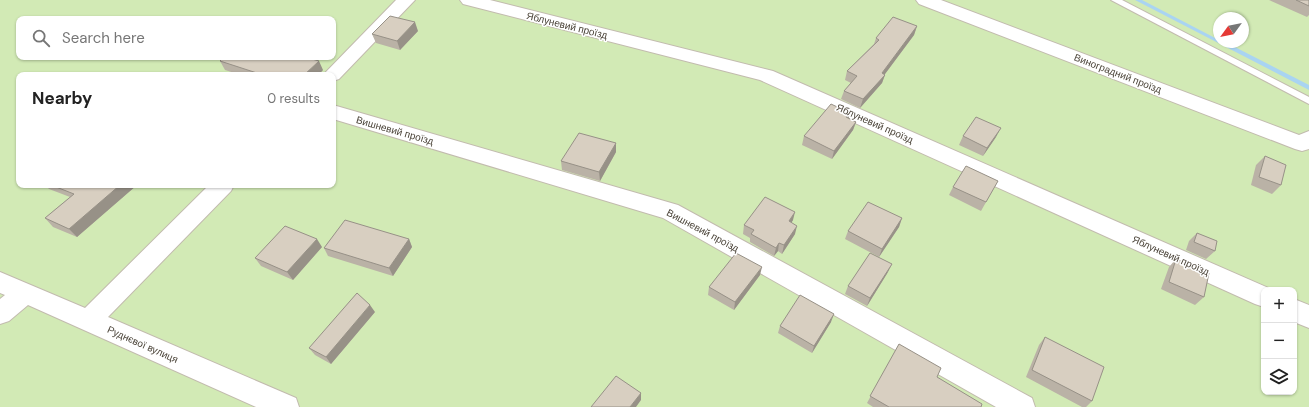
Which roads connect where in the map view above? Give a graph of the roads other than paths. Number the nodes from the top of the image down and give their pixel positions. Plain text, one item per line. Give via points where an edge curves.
1 (406, 0) edge
2 (469, 0) edge
3 (925, 0) edge
4 (1115, 0) edge
5 (335, 72) edge
6 (1309, 101) edge
7 (336, 113) edge
8 (1309, 138) edge
9 (220, 188) edge
10 (0, 282) edge
11 (26, 293) junction
12 (1261, 296) edge
13 (1297, 311) edge
14 (0, 313) edge
15 (1309, 317) edge
16 (88, 321) junction
17 (286, 407) edge
18 (1022, 407) edge

1 - 5 street
2 - 12 street, Яблуневий проїзд via 766,75
3 - 8 street, Виноградний проїзд via 1302,144
4 - 6 lane
7 - 18 street, Вишневий проїзд via 670,211
9 - 16 street
10 - 11 street, Руднєвої вулиця
11 - 14 street
11 - 16 street, Руднєвої вулиця
13 - 15 street
16 - 17 street, Руднєвої вулиця

